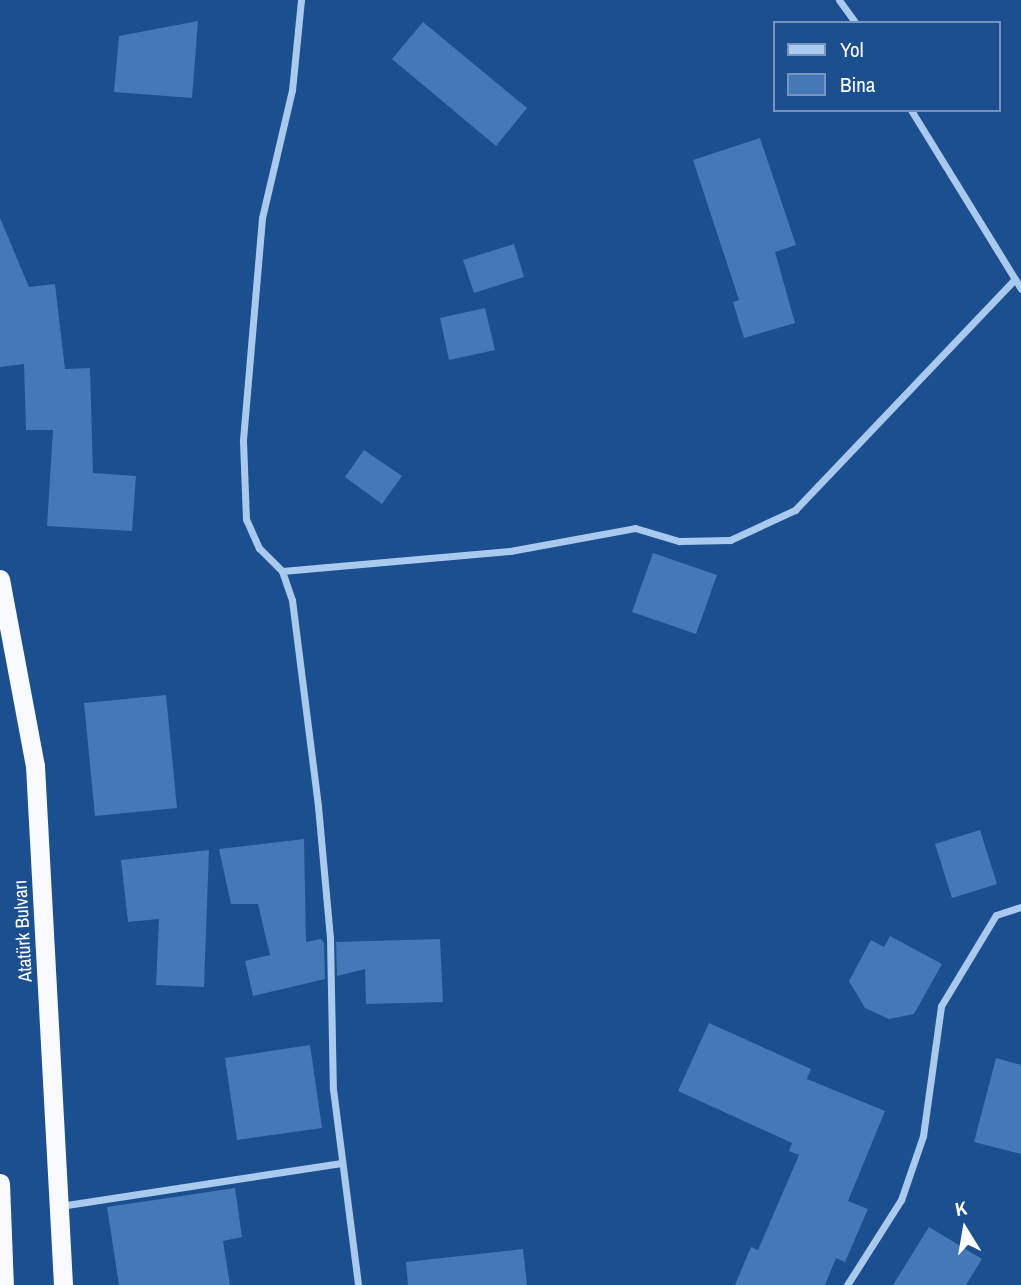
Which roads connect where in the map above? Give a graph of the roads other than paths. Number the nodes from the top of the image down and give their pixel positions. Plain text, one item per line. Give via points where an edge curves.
1 (300, 0) edge
2 (839, 0) edge
3 (855, 21) edge
4 (912, 112) edge
5 (1015, 279) junction
6 (1021, 289) edge
7 (282, 571) junction
8 (0, 579) edge
9 (1021, 907) edge
10 (340, 1163) junction
11 (0, 1183) edge
12 (60, 1206) junction
13 (4, 1285) edge
14 (63, 1285) edge
15 (358, 1285) edge
16 (847, 1285) edge

1 - 7 street via 292,90 262,218 243,441 246,519 259,548
2 - 3 street
4 - 5 street
5 - 6 street
5 - 7 street via 796,510 730,540 679,541 635,528 510,551
7 - 10 street via 292,600 318,806 330,937 333,1089
8 - 12 highway, Atatürk Bulvarı via 35,766
9 - 16 street via 996,915 941,1006 923,1136 901,1200
10 - 12 street
10 - 15 street
11 - 13 highway
12 - 14 highway, Atatürk Bulvarı

